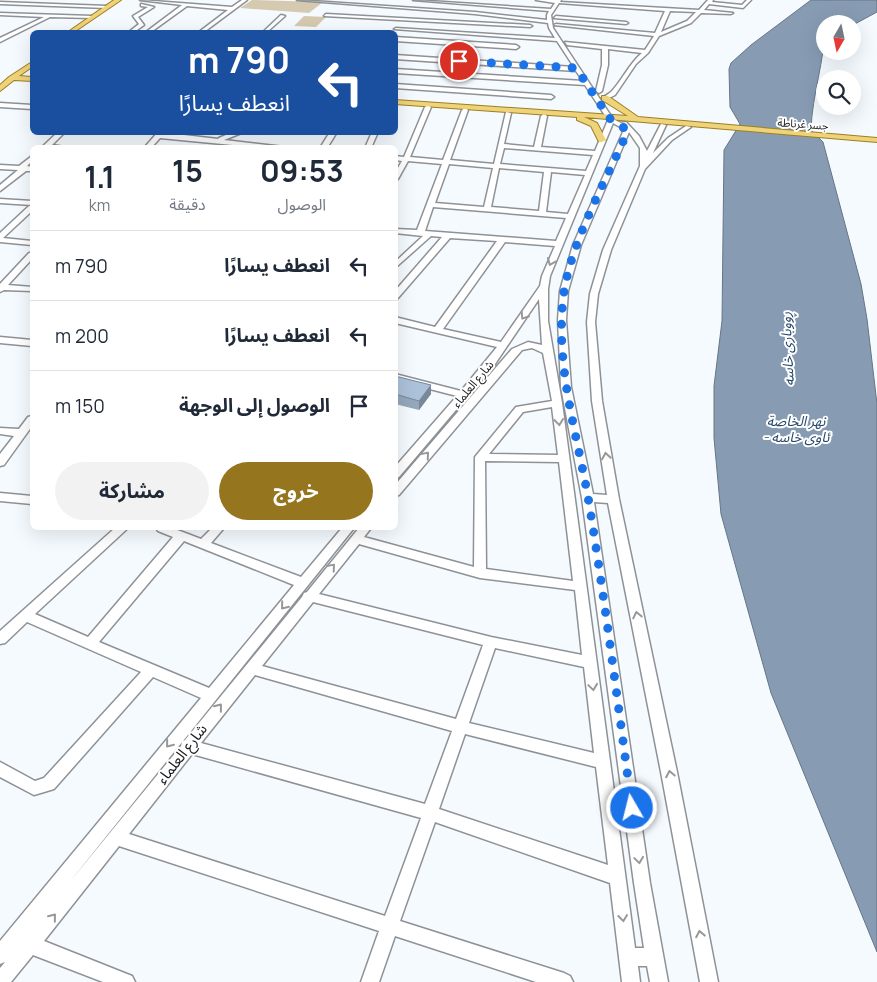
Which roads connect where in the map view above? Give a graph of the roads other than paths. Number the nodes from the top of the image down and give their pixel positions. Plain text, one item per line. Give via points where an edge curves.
1 (28, 0) edge
2 (72, 0) edge
3 (118, 0) edge
4 (126, 0) edge
5 (142, 0) edge
6 (245, 0) edge
7 (299, 0) edge
8 (416, 0) edge
9 (487, 0) edge
10 (538, 0) edge
11 (590, 0) edge
12 (598, 0) edge
13 (749, 0) edge
14 (150, 1) edge
15 (313, 1) edge
16 (560, 1) edge
17 (710, 1) edge
18 (0, 3) edge
19 (22, 4) junction
20 (187, 4) junction
21 (483, 5) junction
22 (64, 6) junction
23 (600, 6) junction
24 (107, 7) junction
25 (409, 8) junction
26 (634, 8) junction
27 (666, 8) junction
28 (233, 9) junction
29 (552, 10) junction
30 (700, 11) junction
31 (475, 13) junction
32 (731, 13) dead end
33 (0, 14) edge
34 (488, 14) junction
35 (326, 15) dead end
36 (51, 16) junction
37 (283, 16) dead end
38 (92, 17) junction
39 (403, 19) junction
40 (552, 19) junction
41 (591, 20) junction
42 (484, 23) junction
43 (626, 23) junction
44 (525, 26) junction
45 (554, 27) junction
46 (587, 28) junction
47 (74, 30) edge
48 (85, 30) edge
49 (134, 30) edge
50 (151, 30) edge
51 (204, 30) edge
52 (267, 30) edge
53 (394, 30) edge
54 (398, 30) edge
55 (621, 31) junction
56 (478, 34) junction
57 (657, 35) junction
58 (520, 36) junction
59 (398, 39) edge
60 (0, 40) edge
61 (559, 40) junction
62 (567, 43) junction
63 (470, 44) junction
64 (516, 46) junction
65 (605, 47) junction
66 (466, 49) dead end
67 (646, 52) junction
68 (462, 55) dead end
69 (398, 57) edge
70 (403, 57) junction
71 (30, 59) edge
72 (459, 61) junction
73 (488, 63) junction
74 (508, 64) junction
75 (30, 65) edge
76 (398, 65) edge
77 (537, 66) junction
78 (576, 68) junction
79 (398, 70) edge
80 (10, 76) junction
81 (480, 77) junction
82 (30, 78) edge
83 (530, 80) junction
84 (555, 82) junction
85 (587, 83) junction
86 (398, 86) edge
87 (0, 89) edge
88 (600, 91) junction
89 (472, 92) junction
90 (551, 97) junction
91 (603, 101) junction
92 (398, 103) edge
93 (398, 103) edge
94 (0, 105) edge
95 (30, 107) edge
96 (428, 107) junction
97 (465, 108) junction
98 (508, 113) junction
99 (545, 114) junction
100 (583, 117) junction
101 (652, 121) junction
102 (663, 125) junction
103 (621, 126) junction
104 (688, 127) junction
105 (727, 129) junction
106 (59, 135) edge
107 (160, 135) edge
108 (170, 135) edge
109 (232, 135) edge
110 (605, 138) junction
111 (218, 140) junction
112 (877, 142) edge
113 (47, 145) edge
114 (150, 145) edge
115 (211, 145) edge
116 (257, 145) edge
117 (500, 146) junction
118 (537, 149) junction
119 (597, 153) junction
120 (398, 158) edge
121 (406, 159) junction
122 (447, 163) junction
123 (0, 167) edge
124 (496, 167) junction
125 (26, 168) edge
126 (642, 168) junction
127 (548, 171) junction
128 (398, 174) edge
129 (587, 179) junction
130 (606, 180) junction
131 (0, 189) edge
132 (0, 201) edge
133 (30, 203) edge
134 (431, 205) junction
135 (487, 209) junction
136 (30, 210) edge
137 (542, 213) junction
138 (571, 216) junction
139 (22, 217) junction
140 (30, 218) edge
141 (398, 231) edge
142 (424, 234) junction
143 (448, 235) junction
144 (0, 239) edge
145 (502, 240) junction
146 (30, 243) edge
147 (559, 244) junction
148 (30, 257) edge
149 (398, 263) edge
150 (1, 287) edge
151 (543, 287) junction
152 (30, 289) edge
153 (398, 293) edge
154 (398, 321) edge
155 (437, 330) junction
156 (0, 340) edge
157 (30, 343) edge
158 (504, 346) junction
159 (548, 352) junction
160 (398, 378) edge
161 (553, 387) junction
162 (566, 387) junction
163 (464, 395) junction
164 (557, 403) junction
165 (30, 423) edge
166 (0, 431) edge
167 (22, 433) junction
168 (480, 458) junction
169 (564, 459) junction
170 (0, 462) edge
171 (398, 471) edge
172 (398, 488) edge
173 (0, 497) edge
174 (588, 498) junction
175 (613, 499) junction
176 (30, 500) edge
177 (120, 530) edge
178 (168, 530) edge
179 (216, 530) edge
180 (356, 531) edge
181 (182, 535) junction
182 (203, 544) junction
183 (480, 573) junction
184 (579, 586) junction
185 (305, 590) junction
186 (26, 616) junction
187 (0, 639) edge
188 (491, 642) junction
189 (90, 643) junction
190 (589, 662) junction
191 (250, 668) junction
192 (152, 670) junction
193 (210, 695) junction
194 (461, 727) junction
195 (188, 746) junction
196 (604, 762) junction
197 (0, 769) edge
198 (430, 813) junction
199 (117, 838) junction
200 (618, 877) junction
201 (391, 925) junction
202 (6, 939) edge
203 (31, 945) junction
204 (0, 954) edge
205 (627, 957) junction
206 (655, 957) junction
207 (0, 982) edge
208 (126, 982) edge
209 (370, 982) edge
210 (564, 982) edge
211 (631, 982) edge
212 (659, 982) edge
213 (709, 982) edge

1 - 19 street
2 - 22 street
3 - 24 main road
4 - 48 main road
5 - 14 street
6 - 28 street
7 - 15 street
8 - 21 street
8 - 25 street
9 - 21 street
10 - 16 street
11 - 12 street
11 - 16 street
13 - 17 street via 744,7
14 - 20 street
14 - 49 street via 142,5 152,7 135,18 142,24
15 - 25 street
16 - 23 street
16 - 29 street
16 - 40 street
17 - 30 street
18 - 19 street
19 - 22 street
20 - 28 street
20 - 50 street
21 - 29 street
21 - 31 street
22 - 24 street
23 - 26 street
23 - 41 street
24 - 38 main road
25 - 31 street
25 - 39 street via 410,12
26 - 27 street
26 - 43 street
27 - 30 street
27 - 57 street
28 - 51 street
29 - 40 street
30 - 32 street
30 - 57 street via 689,22
31 - 34 street
33 - 36 street
34 - 40 street
34 - 42 street
35 - 39 street
36 - 38 street
36 - 60 street
37 - 52 street
38 - 47 main road
39 - 42 street
39 - 53 street
40 - 41 street
40 - 45 street
41 - 43 street
41 - 46 street
42 - 44 street
42 - 56 street
43 - 55 street
44 - 45 street
44 - 58 street
45 - 46 street
45 - 61 street
45 - 62 street
46 - 55 street
54 - 56 street
55 - 57 street
56 - 58 street
56 - 63 street
57 - 67 street
58 - 61 street
58 - 64 street
59 - 63 street
61 - 78 street
62 - 65 street
62 - 88 street
63 - 64 street
63 - 66 street
64 - 74 street
65 - 67 street
65 - 88 street
67 - 91 street via 634,63 613,94
68 - 72 street
69 - 70 street
70 - 72 street
70 - 76 street
71 - 80 main road
72 - 73 street
73 - 74 street
73 - 81 street
74 - 77 street
75 - 80 main road
77 - 78 street
77 - 83 street
78 - 85 street
79 - 81 street
80 - 82 main road
80 - 87 main road
81 - 83 street
81 - 89 street
83 - 84 street
84 - 85 street
84 - 90 street
85 - 91 street
86 - 89 street
88 - 91 street
89 - 90 street
89 - 97 street
90 - 99 street
91 - 100 main road via 599,111
91 - 101 main road via 629,115
91 - 103 street
91 - 103 street
92 - 97 main road
93 - 96 main road
94 - 95 street
96 - 97 main road
96 - 121 street
97 - 98 main road
97 - 99 main road
97 - 122 street
98 - 99 main road
98 - 117 street
99 - 100 main road
99 - 118 street
100 - 103 main road
100 - 110 main road
101 - 103 main road
101 - 105 main road
102 - 103 main road
102 - 103 main road
102 - 104 main road
102 - 126 street
103 - 110 street
103 - 126 street via 644,148 646,158
103 - 130 street
104 - 105 main road
104 - 126 street via 670,139
105 - 112 main road, جسر غرناطة
106 - 113 street
107 - 114 street
108 - 111 street
109 - 111 street
110 - 119 street
111 - 115 street
111 - 116 street
117 - 118 street
117 - 124 street
118 - 119 street
119 - 129 street
120 - 121 street
121 - 122 street
121 - 128 street
122 - 124 street
122 - 134 street
123 - 125 street
124 - 127 street
124 - 135 street
125 - 131 street
175 -> 126 street via 597,400 591,322 594,294 607,250
127 - 129 street
127 - 137 street
129 - 130 street
129 - 138 street
130 - 162 street via 577,245 564,291 562,320
132 - 133 street
134 - 135 street
134 - 142 street
135 - 137 street
136 - 139 street
137 - 138 street
138 - 147 street
139 - 140 street
139 - 144 street
141 - 142 street
142 - 143 street
142 - 149 street
143 - 145 street
143 - 153 street
144 - 146 street
145 - 147 street
145 - 155 street
147 -> 151 street
148 - 150 street
150 - 152 street
151 -> 158 street, شارع العلماء
151 - 159 street
154 - 155 street
155 - 158 street
156 - 157 street
158 - 163 street, شارع العلماء
159 - 161 street
172 -> 159 street, شارع العلماء via 515,350 530,345
160 - 163 street
161 - 162 street
161 - 164 street
162 - 174 street
163 - 171 street, شارع العلماء
164 - 168 street via 520,409
164 -> 169 street
165 - 167 street
166 - 167 street
167 - 170 street
168 - 169 street
168 - 183 street
169 - 184 street
173 - 176 street
174 - 175 street
174 -> 206 street
213 -> 175 street
177 - 186 street
178 - 181 street
179 - 182 street
180 - 183 street
180 - 185 street, شارع العلماء
181 - 182 street
181 - 189 street
182 - 185 street
183 - 184 street
184 - 190 street
185 - 188 street
185 - 191 street, شارع العلماء
185 -> 193 street, شارع العلماء
186 - 187 street
186 - 189 street
188 - 190 street
188 - 194 street
189 - 192 street
190 -> 196 street
191 - 194 street
195 -> 191 street, شارع العلماء
192 - 193 street
192 - 197 street via 50,784 34,788
193 -> 202 street, شارع العلماء
194 - 196 street
194 - 198 street
195 - 198 street
195 - 199 street, شارع العلماء
196 - 200 street
198 - 200 street
198 - 201 street
199 - 201 street
203 -> 199 street, شارع العلماء
200 -> 205 street
201 - 209 street
201 - 210 street
202 - 204 street, شارع العلماء
203 - 207 street, شارع العلماء
203 - 208 street
205 - 206 street
205 - 211 street
206 - 212 street

